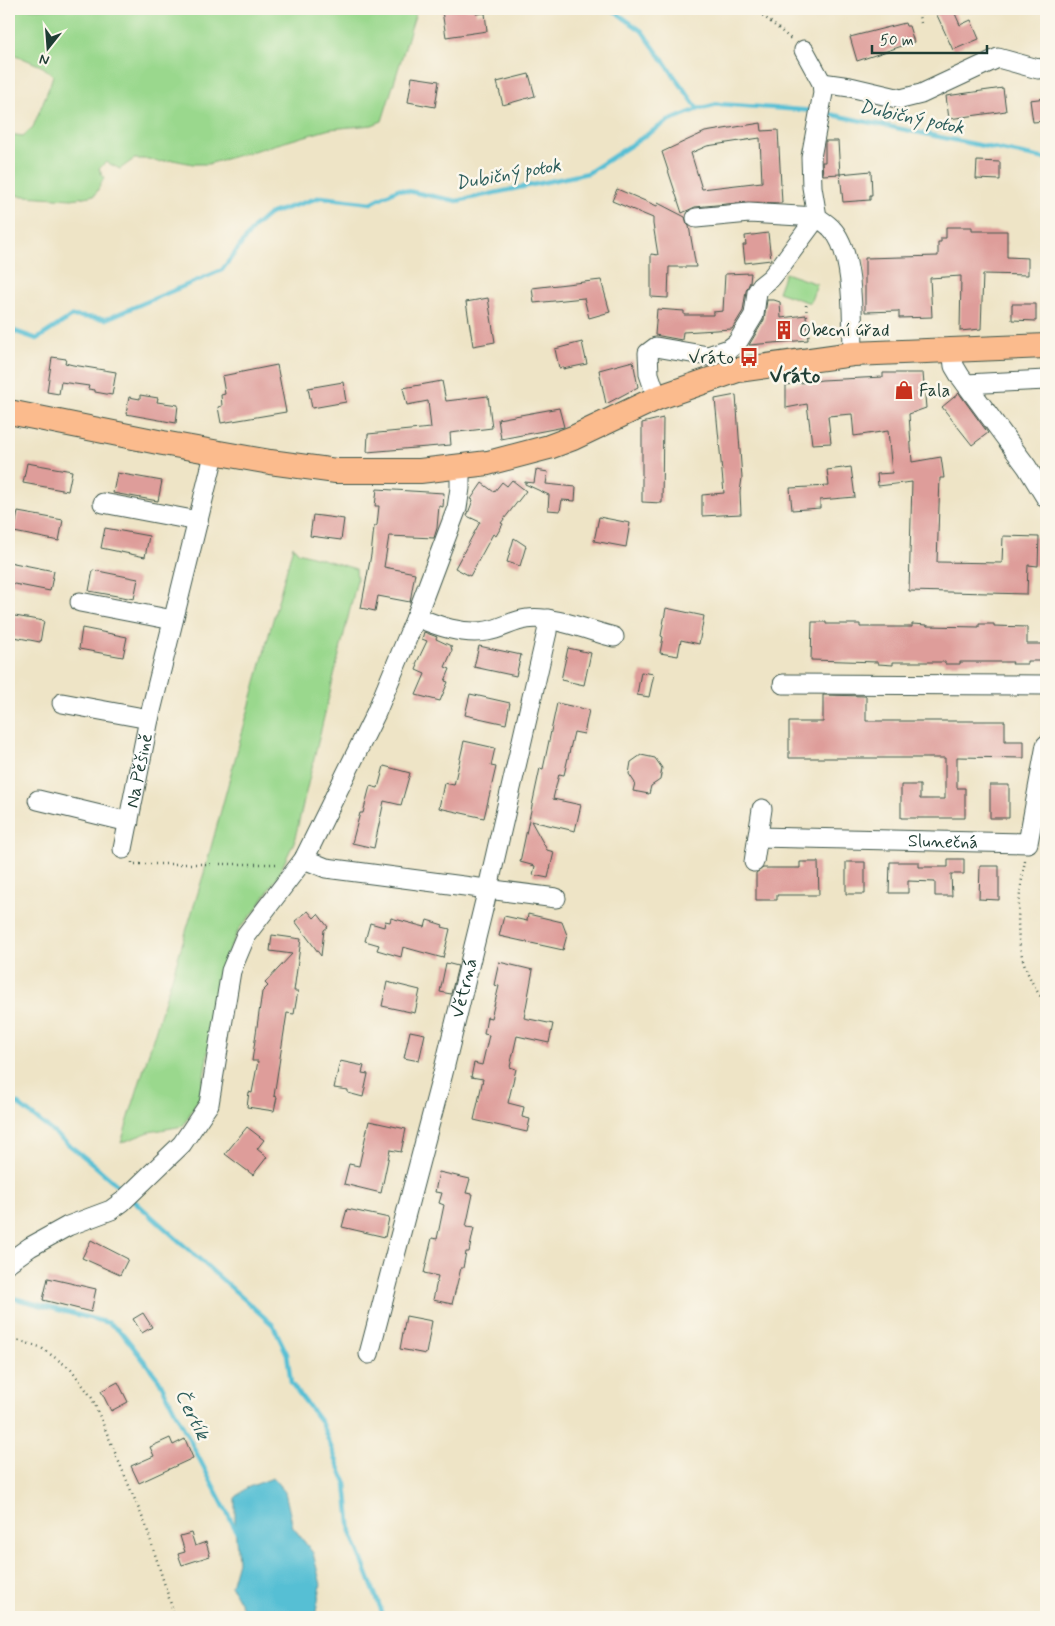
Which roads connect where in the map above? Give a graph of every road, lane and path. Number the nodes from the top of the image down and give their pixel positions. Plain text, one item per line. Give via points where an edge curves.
1 (755, 9) edge
2 (924, 9) edge
3 (921, 23) dead end
4 (804, 50) joint
5 (1046, 68) edge
6 (822, 83) junction
7 (817, 217) junction
8 (696, 218) dead end
9 (806, 304) dead end
10 (1046, 346) edge
11 (952, 349) junction
12 (853, 354) junction
13 (811, 359) junction
14 (1046, 380) edge
15 (966, 384) junction
16 (656, 398) junction
17 (9, 412) edge
18 (215, 451) junction
19 (460, 468) junction
20 (1046, 498) edge
21 (103, 503) dead end
22 (198, 521) junction
23 (80, 602) dead end
24 (416, 617) junction
25 (548, 619) junction
26 (173, 620) junction
27 (614, 637) dead end
28 (784, 684) dead end
29 (1046, 685) edge
30 (62, 703) dead end
31 (149, 719) junction
32 (1046, 745) edge
33 (38, 800) dead end
34 (762, 809) dead end
35 (129, 822) junction
36 (758, 837) junction
37 (1028, 843) junction
38 (123, 849) joint
39 (302, 862) junction
40 (754, 862) dead end
41 (488, 890) junction
42 (556, 898) dead end
43 (1046, 1004) edge
44 (9, 1262) edge
45 (9, 1338) edge
46 (369, 1354) dead end
47 (175, 1617) edge

1 - 4 path
2 - 3 path via 919,16
4 - 6 street
5 - 6 street via 1038,69 998,58 922,94 901,99
6 - 7 street via 811,157
7 - 8 street via 749,213
7 - 12 street via 833,230 845,253 852,304
7 - 16 street via 757,292 754,316 737,343 708,356 656,347 648,352 649,374
9 - 13 path
10 - 11 main road
11 - 12 main road
11 - 15 street via 954,366
12 - 13 main road
13 - 16 main road via 738,370
14 - 15 street
15 - 20 street
16 - 19 main road via 549,447
17 - 18 main road
18 - 19 main road via 336,471
18 - 22 street, Na Pěšině
19 - 24 street via 458,508
21 - 22 street
22 - 26 street, Na Pěšině
23 - 26 street
24 - 25 street via 440,627 470,632 487,631 527,618
24 - 39 street via 376,713
25 - 27 street
25 - 41 street, Větrná
26 - 31 street, Na Pěšině
28 - 29 street
30 - 31 street, Na Pěšině
31 - 35 street, Na Pěšině
32 - 37 street
33 - 35 street, Na Pěšině
34 - 36 street
35 - 38 street, Na Pěšině
36 - 37 street, Slunečná
36 - 40 street
37 - 43 path via 1020,901 1019,946 1025,968
38 - 39 path via 132,864
39 - 41 street
39 - 44 street via 246,935 231,971 209,1104 182,1144 111,1210 68,1226
41 - 42 street
41 - 46 street, Větrná
45 - 47 path via 40,1347 71,1369 92,1398 146,1526

